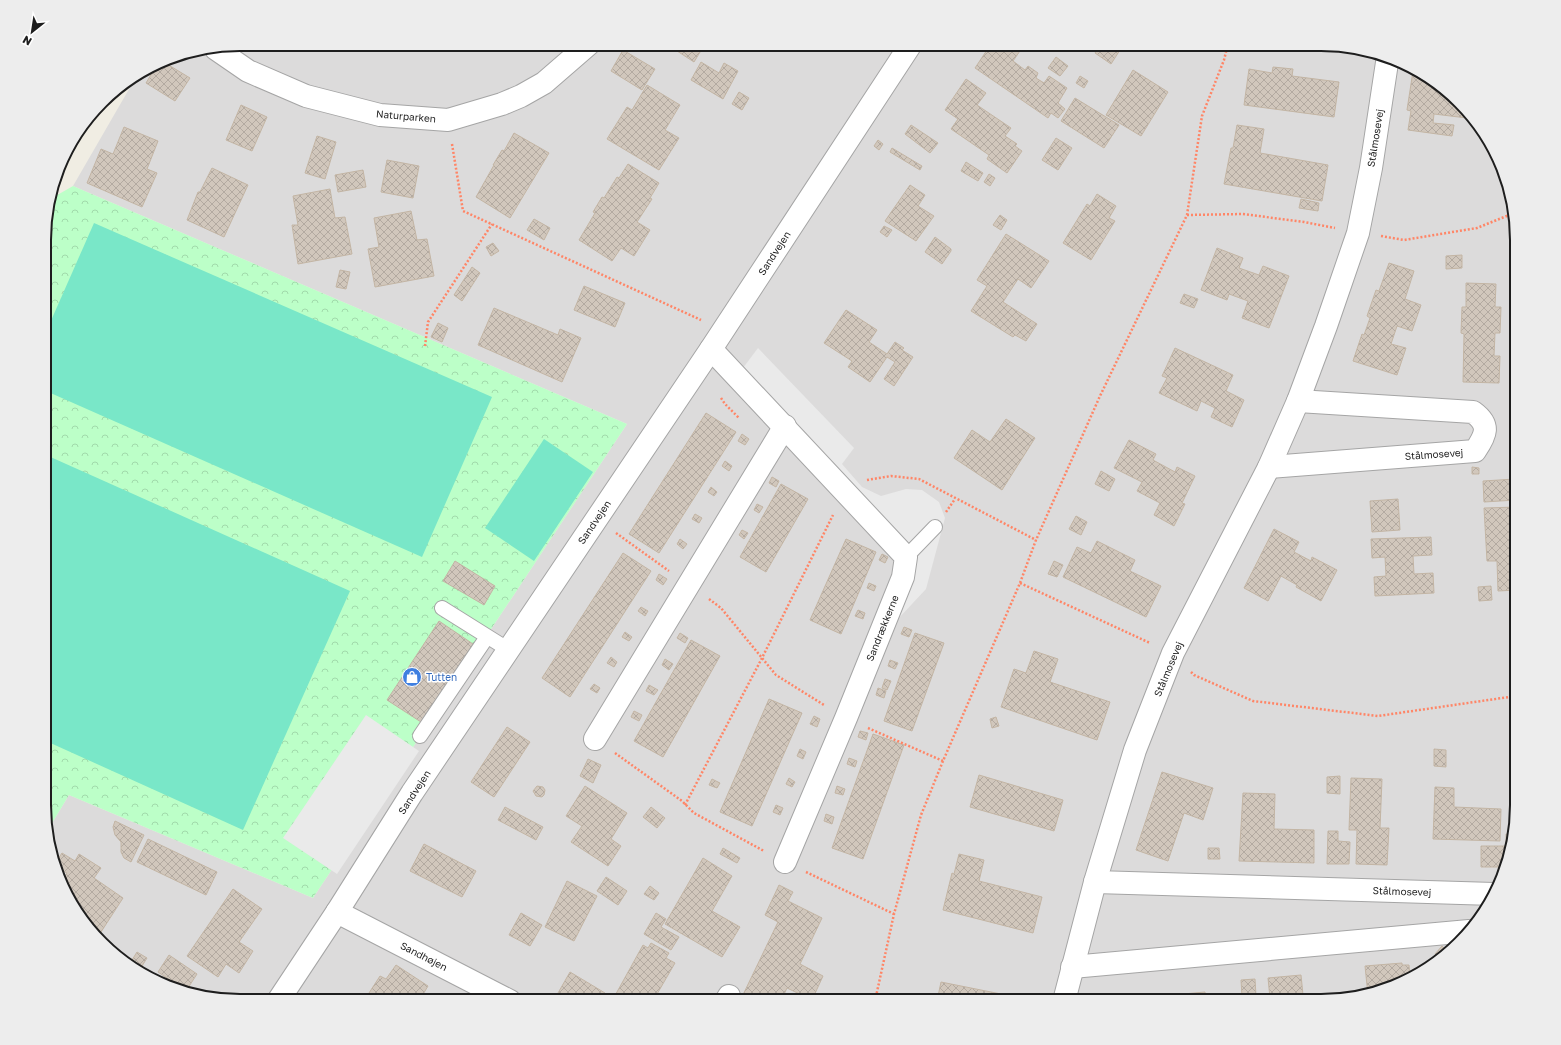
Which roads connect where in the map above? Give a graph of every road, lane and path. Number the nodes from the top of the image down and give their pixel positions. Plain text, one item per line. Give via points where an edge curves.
1 (582, 51) edge
2 (906, 51) edge
3 (1226, 51) edge
4 (220, 52) edge
5 (1387, 63) edge
6 (448, 120) junction
7 (492, 224) junction
8 (717, 340) junction
9 (425, 346) dead end
10 (1298, 401) junction
11 (785, 426) junction
12 (1268, 467) junction
13 (838, 484) junction
14 (836, 509) dead end
15 (595, 519) junction
16 (936, 527) dead end
17 (1036, 540) junction
18 (906, 557) junction
19 (1020, 583) junction
20 (689, 584) junction
21 (442, 608) dead end
22 (487, 637) junction
23 (509, 650) junction
24 (1173, 653) junction
25 (762, 658) junction
26 (1510, 697) edge
27 (846, 718) junction
28 (420, 736) dead end
29 (595, 739) joint
30 (943, 761) junction
31 (686, 805) junction
32 (785, 862) junction
33 (1095, 882) junction
34 (1488, 894) edge
35 (338, 912) junction
36 (894, 914) junction
37 (1462, 932) edge
38 (1072, 967) junction
39 (283, 994) edge
40 (496, 994) edge
41 (877, 994) edge
42 (1066, 994) edge

1 - 6 street, Naturparken via 544,83 521,96
2 - 8 street, Sandvejen
3 - 17 path via 1202,116 1187,215 1097,403
4 - 6 street, Naturparken via 248,71 306,96 380,115
5 - 10 street, Stålmosevej via 1358,233
6 - 7 path via 463,211
7 - 8 path via 678,308
7 - 9 path via 428,322
8 - 11 street
8 - 15 street, Sandvejen
10 - 12 street, Stålmosevej
10 - 12 street, Stålmosevej via 1473,412 1482,418 1485,429 1482,441 1475,451
11 - 13 street
11 - 20 street
12 - 24 street, Stålmosevej
13 - 17 path via 891,476 919,479
13 - 18 street
14 - 25 path
15 - 20 path
15 - 23 street, Sandvejen
16 - 18 lane
17 - 19 path
18 - 27 street, Sandrækkerne via 903,578
19 - 24 path
19 - 30 path
20 - 25 path via 721,608
20 - 29 street
21 - 22 lane
22 - 23 lane
22 - 28 lane
23 - 35 street, Sandvejen via 412,793
24 - 26 path via 1194,675 1253,701 1378,716
24 - 33 street, Stålmosevej via 1135,750
25 - 27 path via 776,675
25 - 31 path
27 - 30 path
27 - 32 street, Sandrækkerne
29 - 31 path
30 - 36 path via 921,815
31 - 32 path via 694,813
32 - 36 path
33 - 34 street, Stålmosevej
33 - 38 street, Stålmosevej
35 - 39 street, Sandvejen
35 - 40 street, Sandhøjen
36 - 41 path
37 - 38 street
38 - 42 street, Stålmosevej

